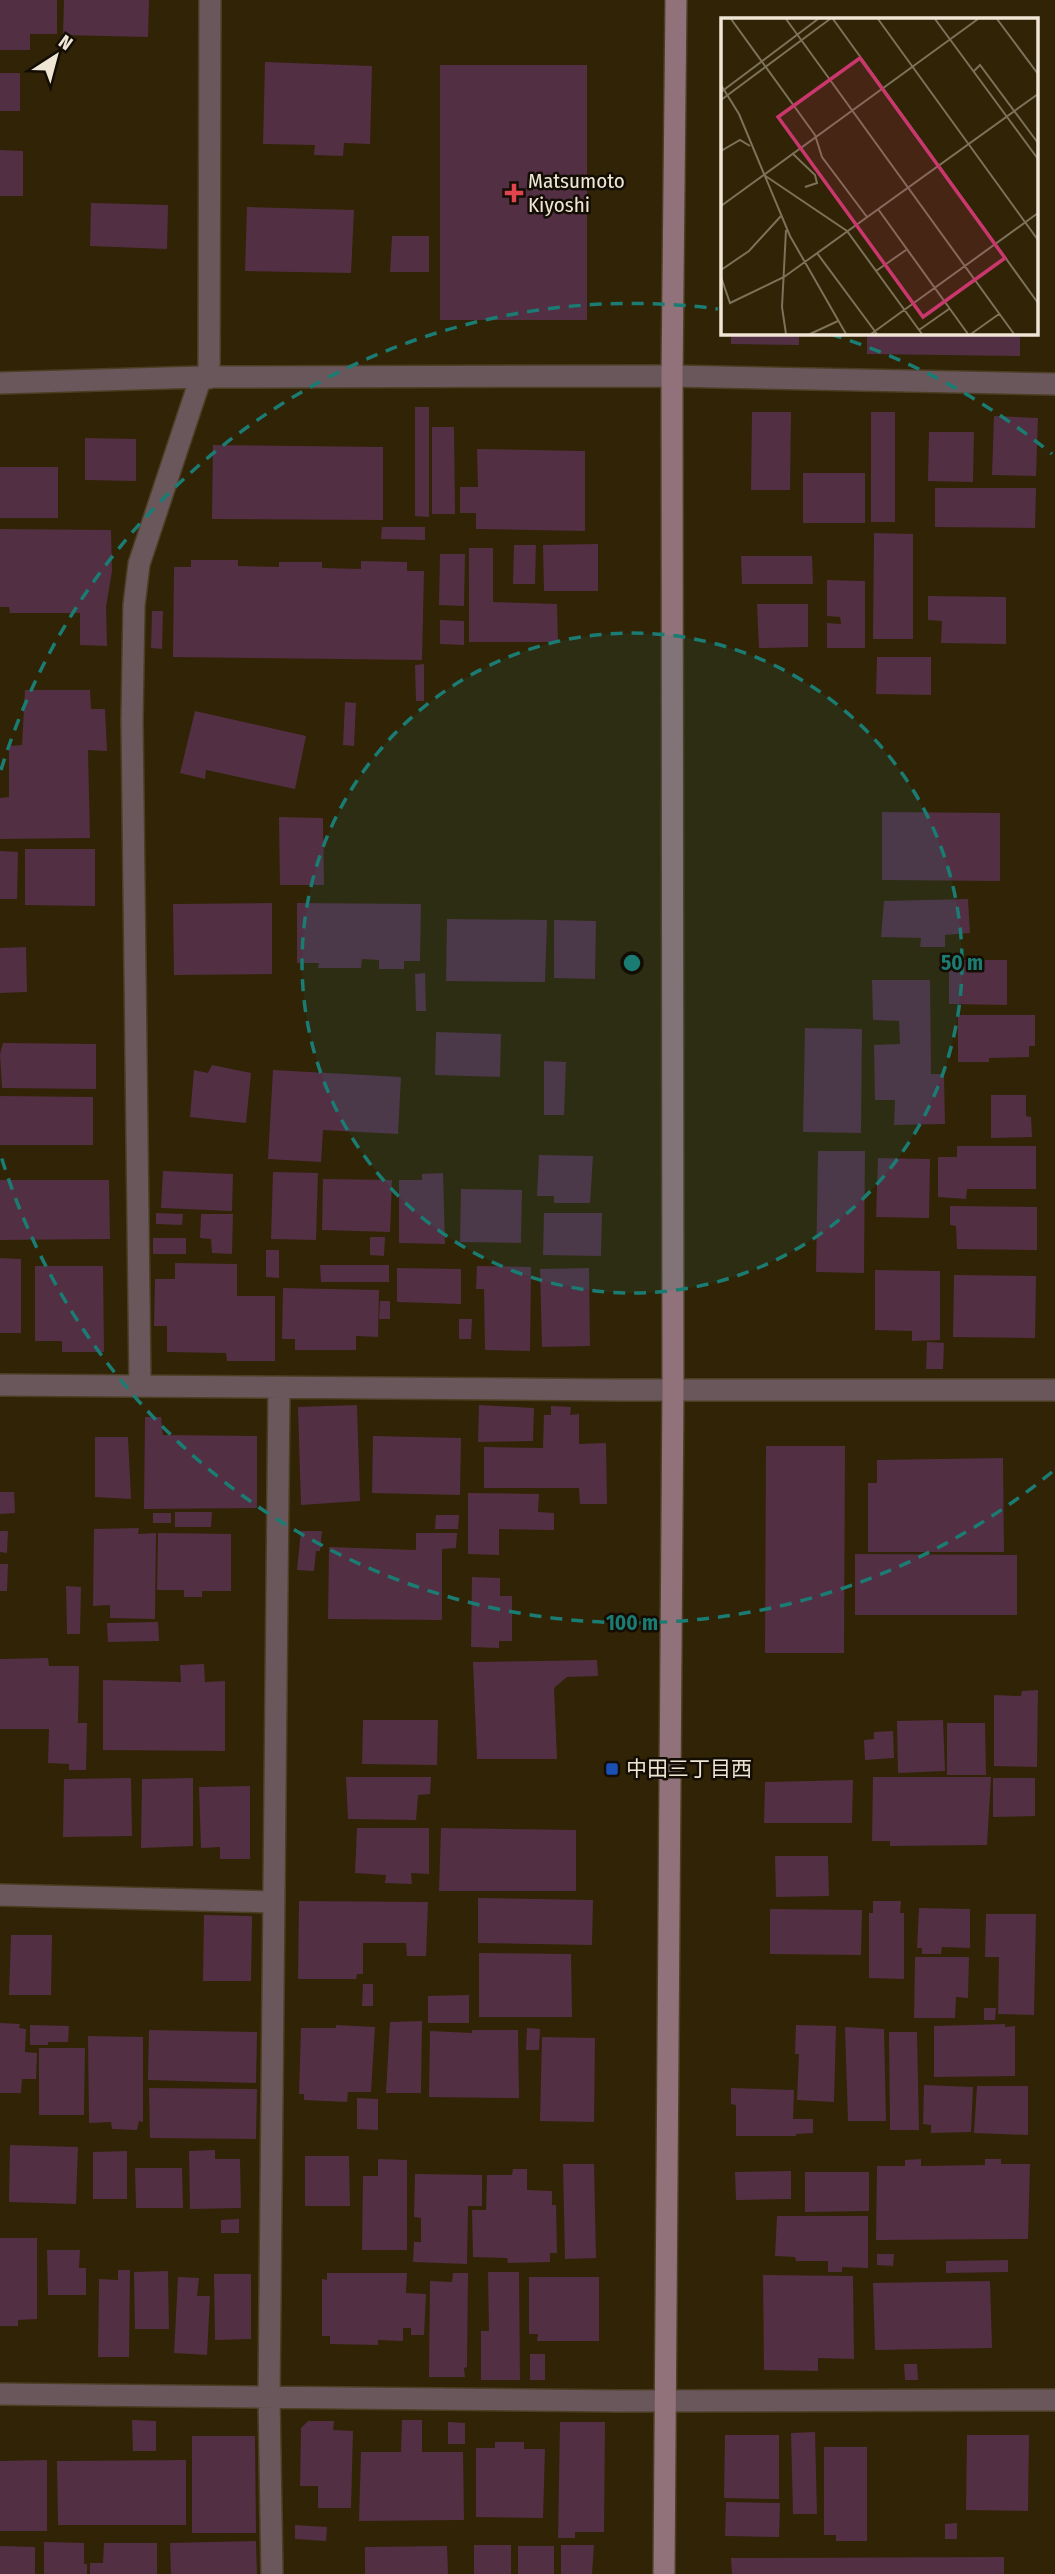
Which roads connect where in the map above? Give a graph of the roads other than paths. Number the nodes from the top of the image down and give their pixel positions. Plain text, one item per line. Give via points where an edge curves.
1 (210, 0) edge
2 (676, 0) edge
3 (672, 376) junction
4 (205, 377) junction
5 (0, 383) edge
6 (1055, 384) edge
7 (0, 1385) edge
8 (139, 1386) junction
9 (279, 1387) junction
10 (673, 1389) junction
11 (1055, 1390) edge
12 (0, 1895) edge
13 (274, 1902) junction
14 (0, 2395) edge
15 (269, 2398) junction
16 (1055, 2400) edge
17 (664, 2401) junction
18 (272, 2574) edge
19 (664, 2574) edge

1 - 4 street
2 - 3 street
3 - 4 street
3 - 6 street
3 - 10 street
4 - 5 street
4 - 8 street via 139,564 134,605
7 - 8 street
8 - 9 street
9 - 10 street
9 - 13 street
10 - 11 street
10 - 17 street
12 - 13 street
13 - 15 street
14 - 15 street
15 - 17 street
15 - 18 street
16 - 17 street
17 - 19 street

